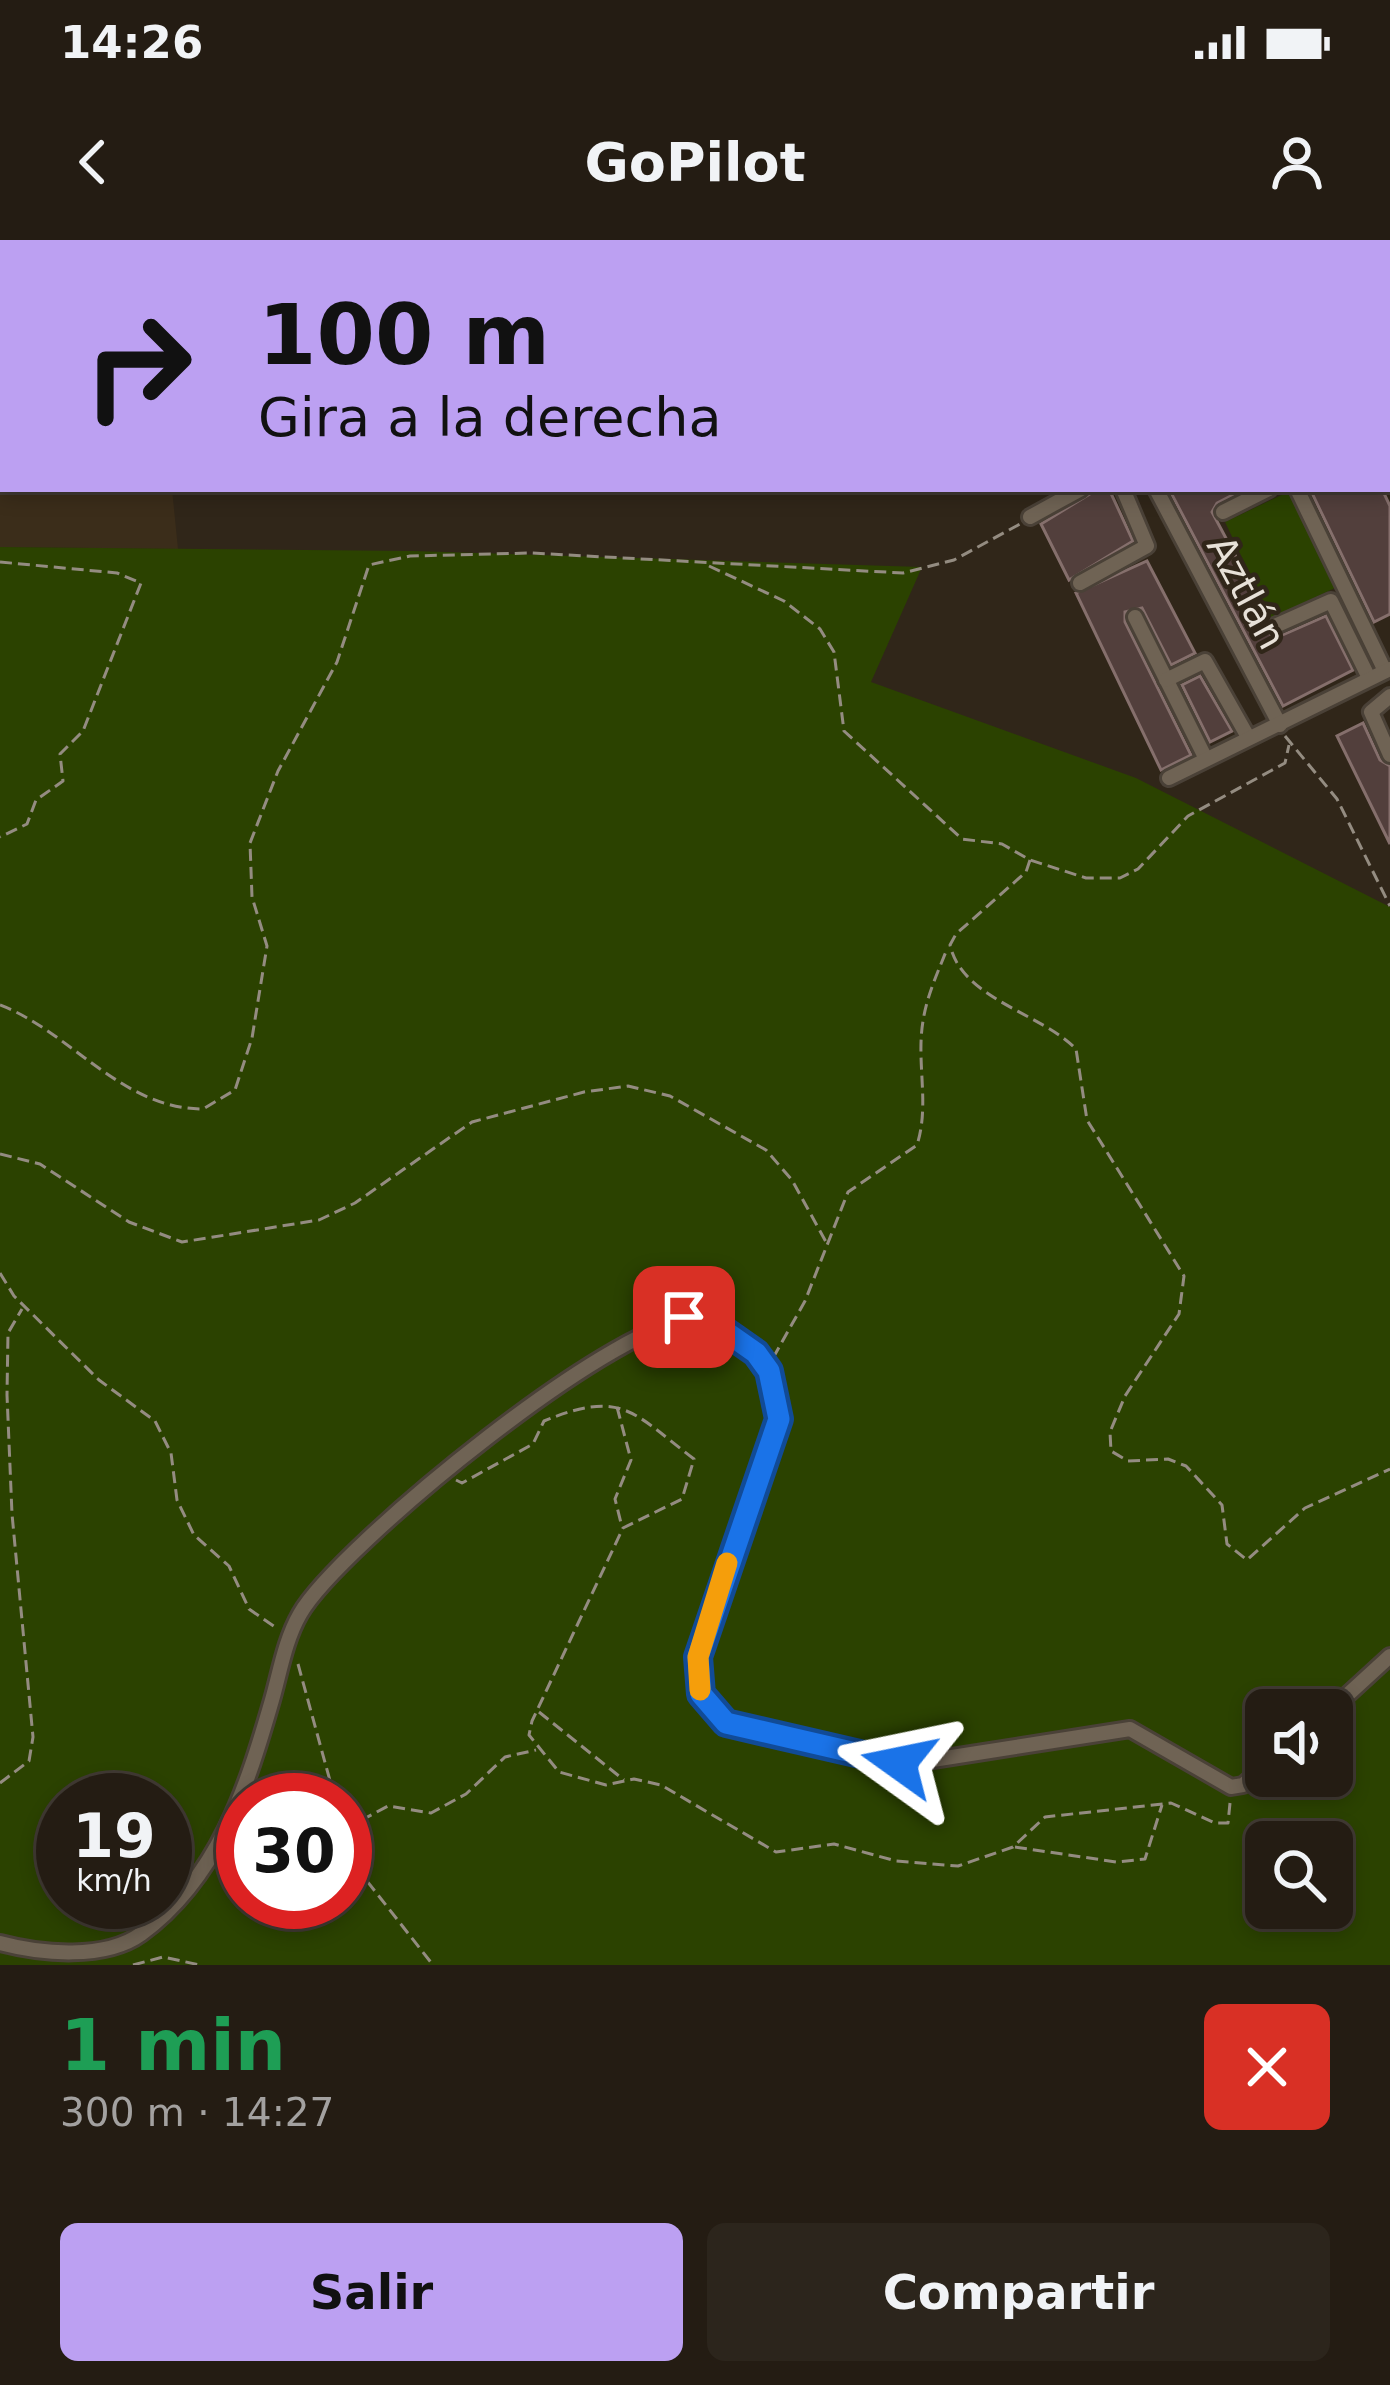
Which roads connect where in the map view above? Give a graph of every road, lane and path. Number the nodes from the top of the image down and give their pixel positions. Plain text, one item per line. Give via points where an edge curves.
1 (1076, 492) edge
2 (1124, 492) edge
3 (1158, 492) edge
4 (1263, 492) edge
5 (1299, 492) edge
6 (1223, 512) dead end
7 (1030, 517) joint
8 (0, 562) edge
9 (707, 565) junction
10 (1080, 583) dead end
11 (1135, 617) dead end
12 (1275, 626) dead end
13 (1388, 670) edge
14 (1369, 678) junction
15 (1166, 680) junction
16 (1390, 696) edge
17 (1280, 725) junction
18 (1248, 737) junction
19 (1289, 745) junction
20 (1390, 754) edge
21 (1206, 759) junction
22 (1169, 778) dead end
23 (0, 837) edge
24 (1030, 860) junction
25 (1390, 906) edge
26 (950, 945) junction
27 (0, 1005) edge
28 (0, 1154) edge
29 (826, 1241) junction
30 (0, 1273) edge
31 (26, 1307) junction
32 (769, 1371) junction
33 (617, 1407) junction
34 (1390, 1469) edge
35 (444, 1475) junction
36 (623, 1528) junction
37 (290, 1637) junction
38 (1390, 1656) edge
39 (1353, 1690) edge
40 (537, 1710) junction
41 (540, 1748) junction
42 (328, 1773) edge
43 (625, 1781) junction
44 (0, 1783) edge
45 (1245, 1783) edge
46 (1231, 1787) junction
47 (1162, 1804) junction
48 (372, 1814) edge
49 (1013, 1847) junction
50 (372, 1887) edge
51 (0, 1943) edge
52 (133, 1965) edge
53 (200, 1965) edge
54 (433, 1965) edge

1 - 7 street
2 - 10 street, Aztlán via 1147,546
3 - 17 street, Aztlán
4 - 6 street, Aztlán
5 - 13 street
7 - 9 path via 954,560 903,572
8 - 23 path via 117,573 141,583 83,731 60,754 64,781 36,800 27,824
9 - 24 path via 784,601 820,629 834,652 844,731 951,832
9 - 27 path via 494,552 369,565 337,662 250,843 266,960 249,1051 227,1099 203,1109 154,1099
11 - 15 street
12 - 14 street, Aztlán via 1331,601
13 - 14 street
14 - 17 street
15 - 18 street, Aztlán via 1205,661
15 - 21 street
16 - 20 street via 1371,712
17 - 18 street
17 - 19 path
18 - 21 street
19 - 24 path via 1285,763 1177,824 1127,876 1086,878
19 - 25 path via 1337,799
21 - 22 street
24 - 26 path
26 - 29 path via 923,1021 925,1113 917,1145 852,1187
26 - 34 path via 970,978 1076,1049 1087,1120 1184,1276 1179,1314 1125,1396 1110,1432 1112,1451 1128,1461 1186,1466 1222,1505 1230,1550 1247,1560 1305,1508
28 - 29 path via 40,1164 129,1222 182,1242 319,1220 472,1122 590,1090 634,1087 670,1096 766,1150
29 - 32 path
30 - 31 path
31 - 37 path via 99,1380 151,1415 171,1453 177,1500 194,1535 230,1566 249,1610
31 - 44 path via 8,1333 7,1395 33,1737 29,1761
32 - 35 street via 735,1334 709,1320 665,1322 495,1429
32 - 46 street via 779,1419 698,1657 701,1694 712,1711 726,1723 899,1763 1130,1729
33 - 35 path via 593,1402 544,1421 532,1444 462,1483
33 - 36 path via 631,1460 616,1499
33 - 36 path via 694,1459 682,1498
35 - 37 street via 315,1594
36 - 40 path
37 - 42 path
37 - 51 street via 236,1816 170,1906 139,1936 102,1949
38 - 39 street
40 - 41 path via 529,1735
40 - 43 path
41 - 43 path via 559,1772 606,1785
41 - 48 path via 505,1757 431,1813 388,1805
43 - 49 path via 661,1785 776,1852 834,1844 958,1866
45 - 46 street
46 - 47 path via 1228,1823
47 - 49 path via 1045,1817
47 - 49 path via 1145,1859
50 - 54 path
52 - 53 path via 164,1957

